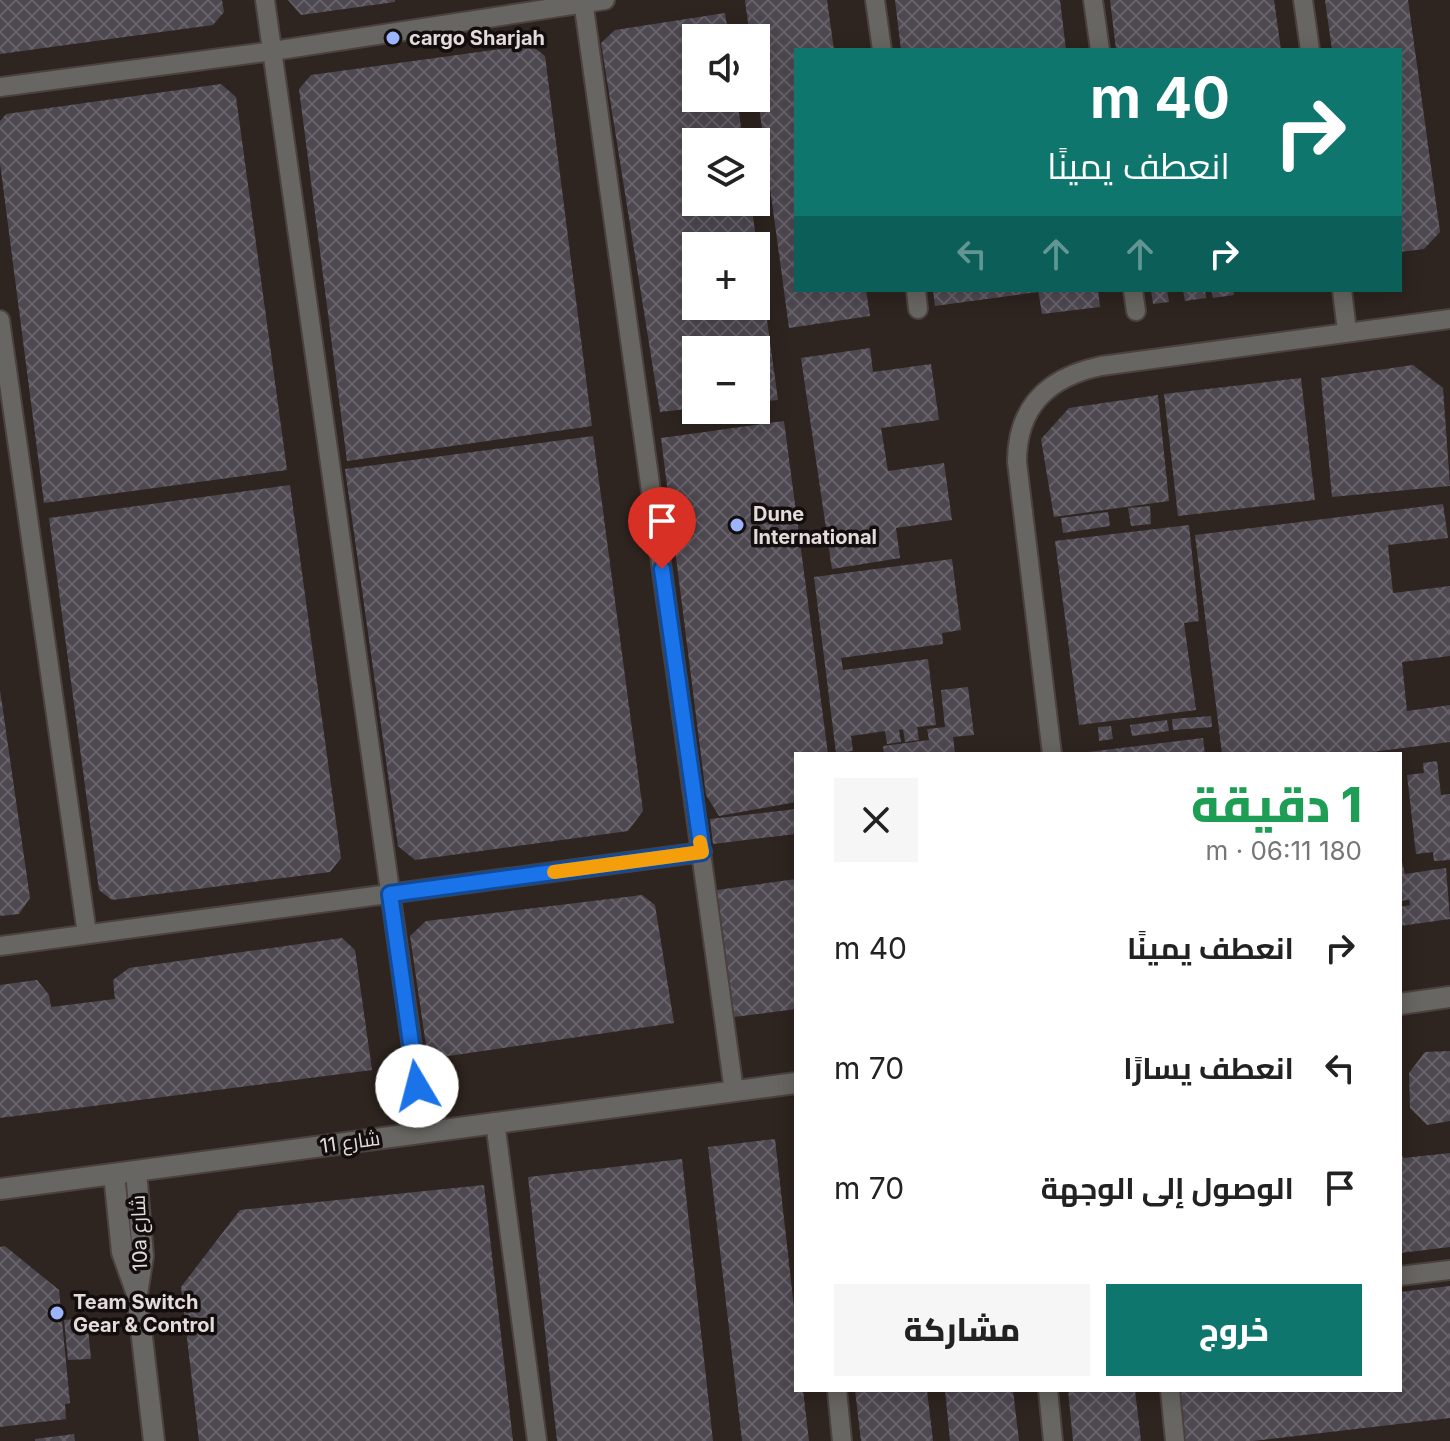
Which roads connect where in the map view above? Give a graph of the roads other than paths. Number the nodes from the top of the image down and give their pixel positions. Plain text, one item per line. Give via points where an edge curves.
1 (265, 0) edge
2 (605, 0) edge
3 (875, 0) edge
4 (1093, 0) edge
5 (1303, 0) edge
6 (584, 2) edge
7 (882, 48) edge
8 (1100, 48) edge
9 (1310, 48) edge
10 (273, 51) junction
11 (0, 87) edge
12 (1133, 292) edge
13 (1342, 292) edge
14 (1136, 311) dead end
15 (1450, 319) edge
16 (0, 320) edge
17 (1347, 331) junction
18 (1052, 752) edge
19 (702, 852) junction
20 (390, 894) junction
21 (87, 934) junction
22 (0, 946) edge
23 (1450, 997) edge
24 (1402, 1004) edge
25 (794, 1083) edge
26 (734, 1091) junction
27 (495, 1122) junction
28 (424, 1133) junction
29 (136, 1171) junction
30 (114, 1174) junction
31 (0, 1189) edge
32 (1450, 1270) edge
33 (1402, 1276) edge
34 (137, 1294) junction
35 (837, 1392) edge
36 (1048, 1392) edge
37 (1170, 1392) edge
38 (154, 1441) edge
39 (537, 1441) edge
40 (842, 1441) edge
41 (1053, 1441) edge
42 (1175, 1441) edge

1 - 10 lane
2 - 6 lane
3 - 7 lane
4 - 8 lane
5 - 9 lane
6 - 10 lane
6 - 19 lane
10 - 11 lane
10 - 20 lane
12 - 14 lane
13 - 17 lane
15 - 17 lane
16 - 21 lane
17 - 18 lane via 1078,371 1060,378 1031,405 1019,432 1017,462
19 - 20 lane
19 - 26 lane
20 - 21 lane
20 - 28 lane
21 - 22 lane
23 - 24 street
25 - 26 street, شارع 11
26 - 27 street, شارع 11
27 - 28 street, شارع 11
27 - 39 lane
28 - 29 street, شارع 11
29 - 30 street, شارع 11
29 - 34 street, 10a شارع via 143,1256
30 - 31 street, شارع 11
30 - 34 street, 10a شارع via 122,1252
32 - 33 lane
34 - 38 street, 10a شارع
35 - 40 lane
36 - 41 lane
37 - 42 lane

